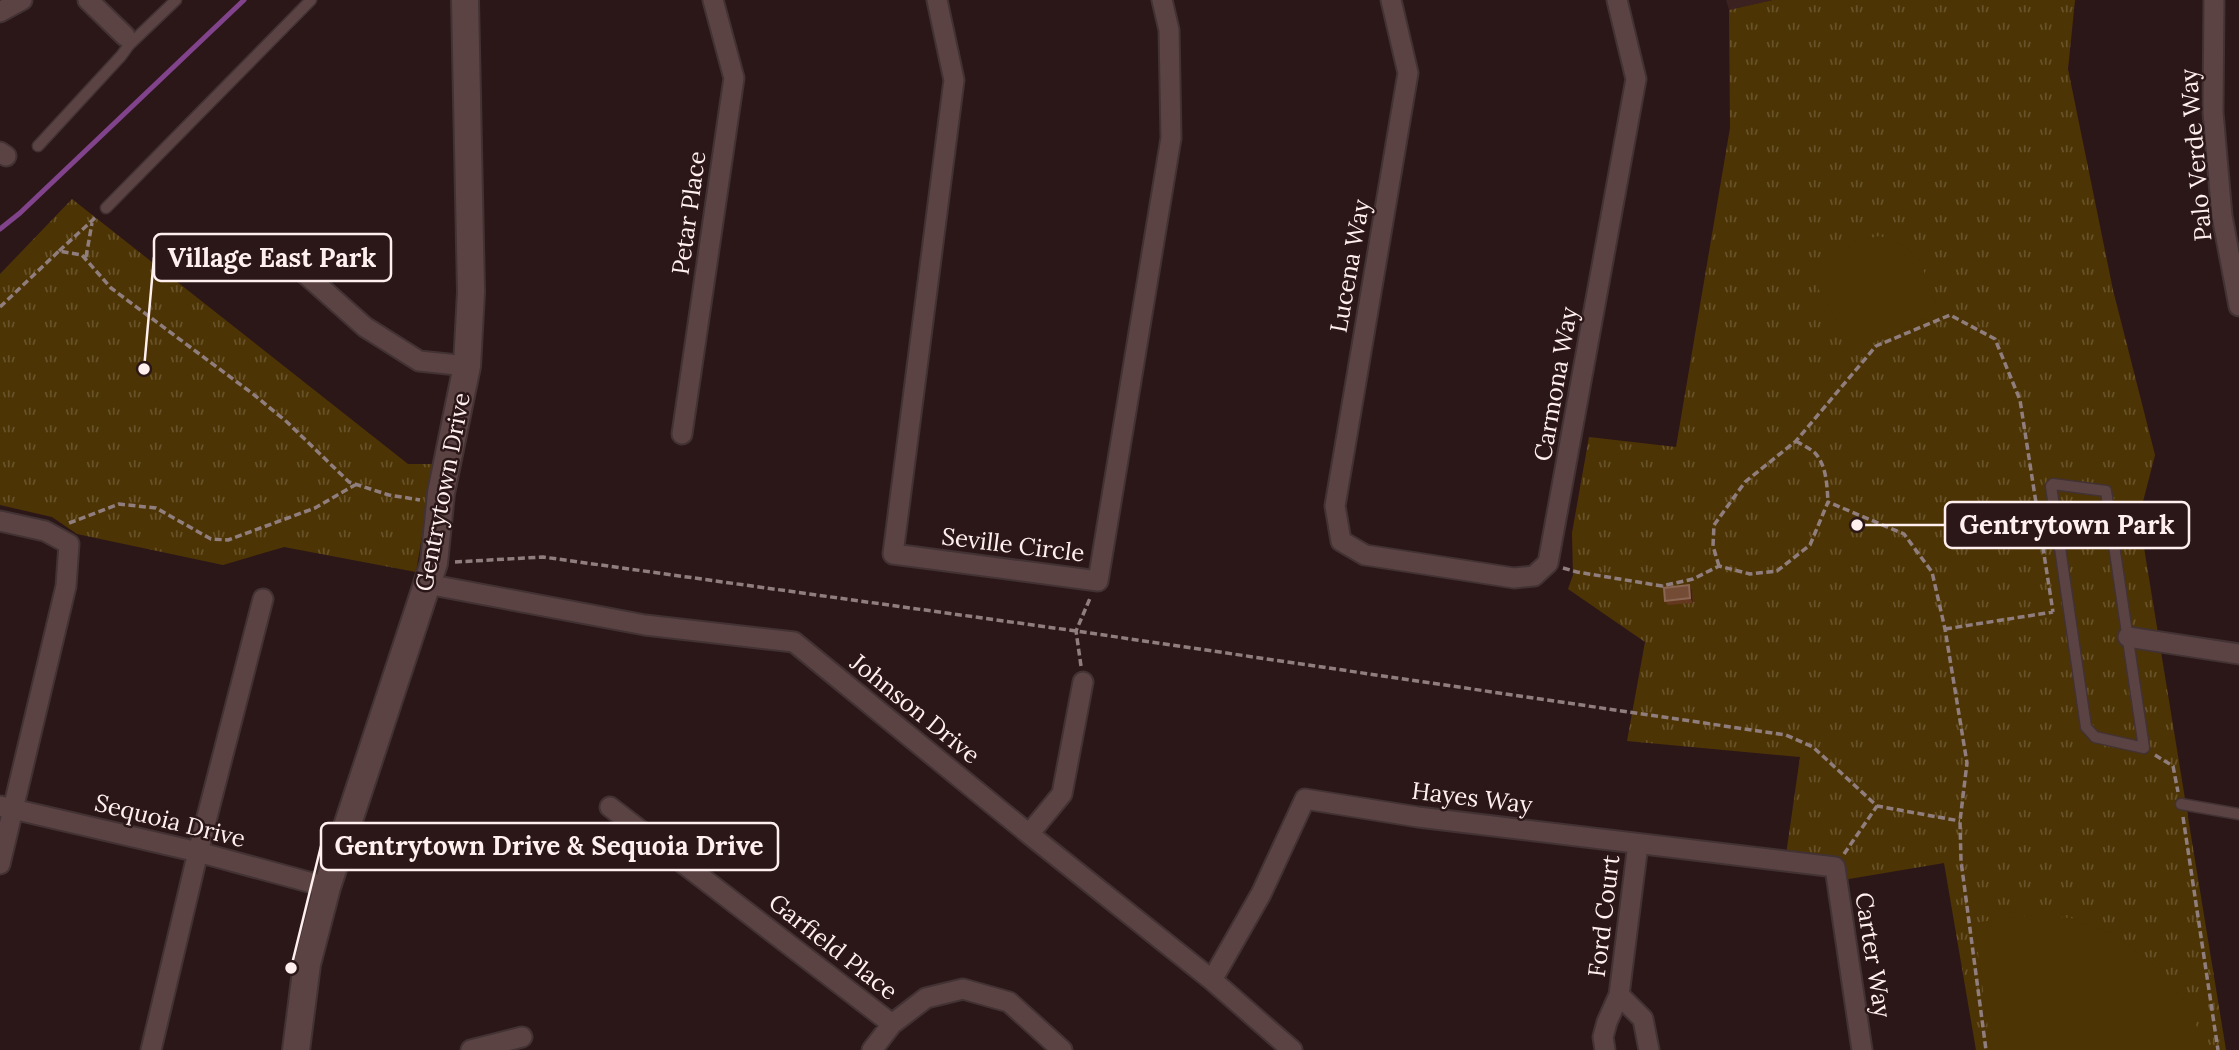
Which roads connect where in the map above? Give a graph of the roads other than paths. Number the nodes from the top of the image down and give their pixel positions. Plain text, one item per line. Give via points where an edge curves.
1 (22, 0) edge
2 (89, 0) edge
3 (176, 0) edge
4 (311, 0) edge
5 (466, 0) edge
6 (713, 0) edge
7 (937, 0) edge
8 (1162, 0) edge
9 (1391, 0) edge
10 (1617, 0) edge
11 (2214, 0) edge
12 (0, 12) edge
13 (127, 40) junction
14 (38, 146) dead end
15 (106, 208) road end
16 (284, 255) dead end
17 (2239, 306) edge
18 (467, 366) junction
19 (682, 434) dead end
20 (0, 521) edge
21 (1548, 563) joint
22 (430, 573) junction
23 (262, 599) dead end
24 (2127, 637) junction
25 (2239, 654) edge
26 (1083, 682) road end
27 (2181, 804) road end
28 (7, 807) edge
29 (610, 807) dead end
30 (2239, 814) edge
31 (1029, 834) junction
32 (1638, 844) junction
33 (198, 852) junction
34 (0, 864) edge
35 (1835, 867) joint
36 (327, 887) junction
37 (1212, 980) junction
38 (1619, 995) junction
39 (892, 1024) junction
40 (522, 1037) dead end
41 (152, 1050) edge
42 (296, 1050) edge
43 (471, 1050) edge
44 (872, 1050) edge
45 (1062, 1050) edge
46 (1292, 1050) edge
47 (1605, 1050) edge
48 (1649, 1050) edge
49 (1862, 1050) edge

1 - 12 street
2 - 13 street
3 - 13 lane via 157,21
4 - 15 lane
5 - 18 street, Gentrytown Drive via 471,292
6 - 19 street, Petar Place via 734,78
7 - 8 street, Seville Circle via 954,80 893,554 1098,581 1171,138 1169,30
9 - 21 street, Lucena Way via 1408,73 1335,506 1341,541 1366,555 1514,578 1534,576
10 - 21 street, Carmona Way via 1636,79
11 - 17 street, Palo Verde Way via 2214,125 2222,216
13 - 14 lane via 86,96
16 - 18 street via 365,327 419,361
18 - 22 street, Gentrytown Drive
20 - 28 street via 69,544 66,586
22 - 31 street, Johnson Drive via 645,625 794,642
22 - 36 street, Gentrytown Drive
23 - 33 street
24 - 24 lane via 2106,491 2053,484 2086,727 2095,737 2144,748
24 - 25 street
26 - 31 street via 1062,794
27 - 30 lane
28 - 33 street, Sequoia Drive
28 - 34 street
29 - 39 street, Garfield Place
31 - 37 street, Johnson Drive
32 - 35 street, Hayes Way
32 - 37 street, Hayes Way via 1305,799 1261,894
32 - 38 street, Ford Court
33 - 36 street, Sequoia Drive
33 - 41 street
35 - 49 street, Carter Way
36 - 42 street, Gentrytown Drive via 307,964
37 - 46 street, Johnson Drive
38 - 47 street, Ford Court via 1603,1037
38 - 48 street, Ford Court via 1643,1019
39 - 44 street
39 - 45 street via 926,998 964,989 1009,1002
40 - 43 street

